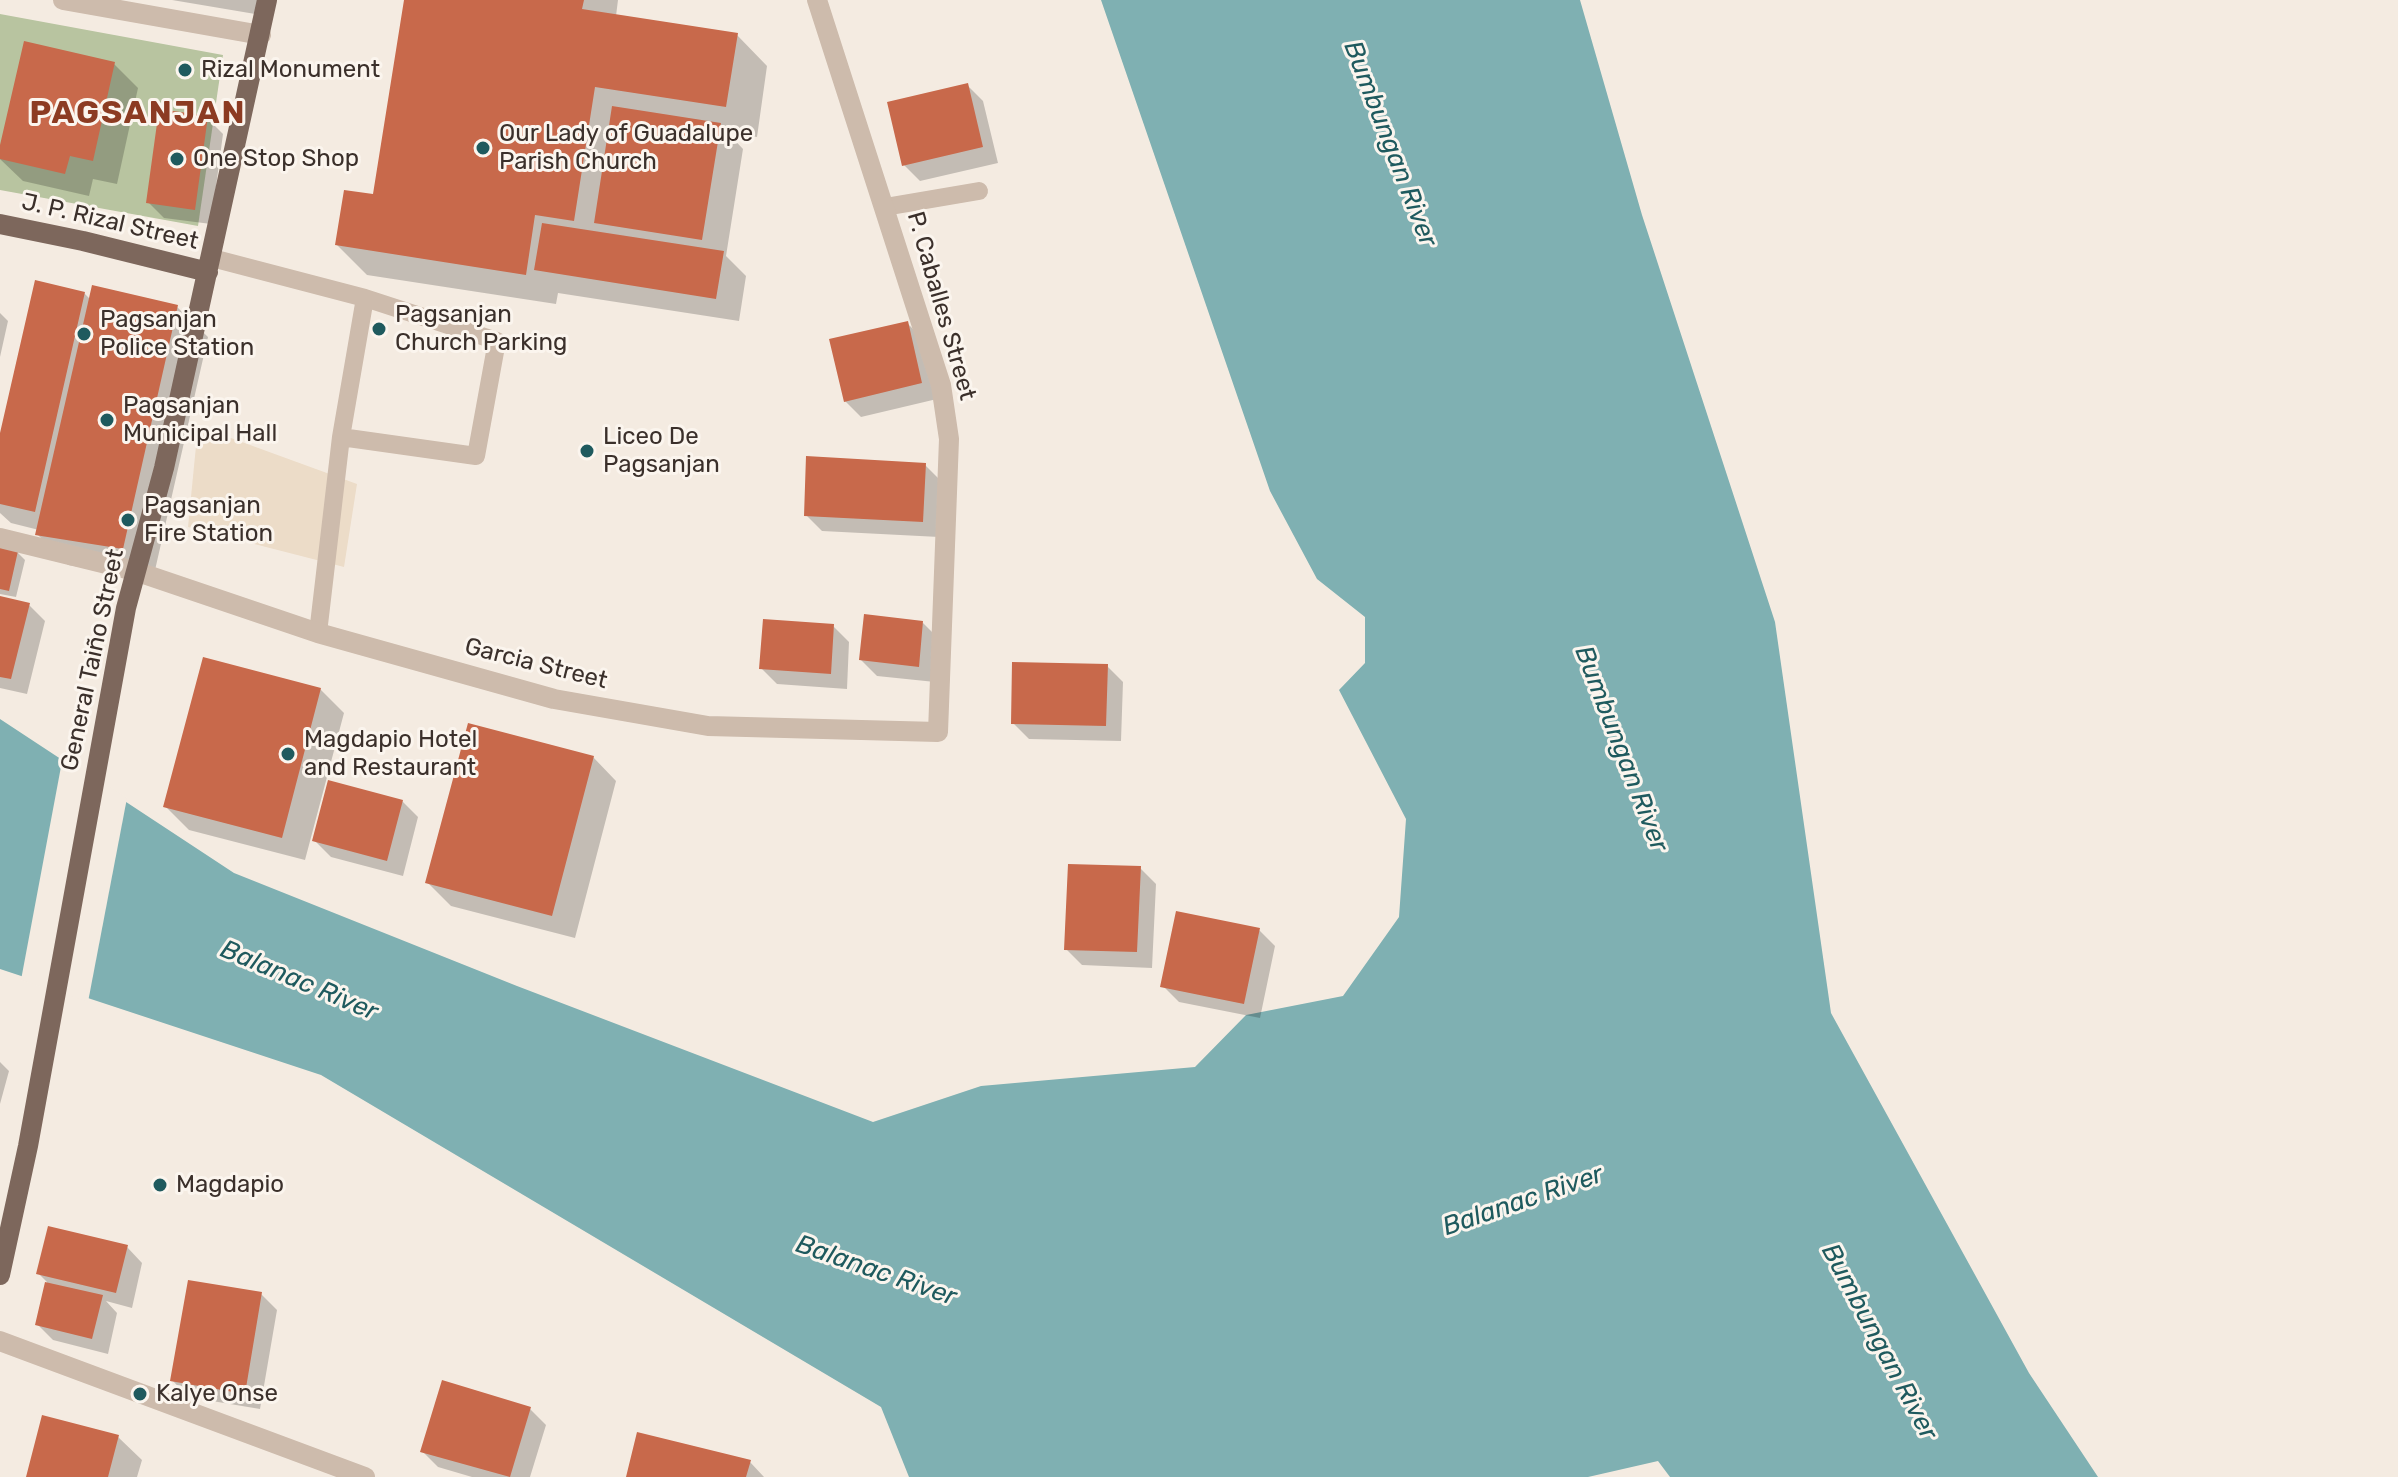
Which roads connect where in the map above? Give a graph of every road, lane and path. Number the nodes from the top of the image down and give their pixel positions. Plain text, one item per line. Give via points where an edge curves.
1 (63, 0) edge
2 (267, 0) edge
3 (817, 0) edge
4 (261, 35) junction
5 (979, 191) dead end
6 (885, 207) junction
7 (0, 224) edge
8 (210, 265) junction
9 (365, 298) junction
10 (341, 437) junction
11 (0, 538) edge
12 (135, 571) junction
13 (318, 633) junction
14 (938, 732) joint
15 (0, 1275) edge
16 (0, 1341) edge
17 (365, 1477) edge

1 - 4 street
2 - 4 main road, General Taiño Street
3 - 6 street, P. Caballes Street
4 - 8 main road, General Taiño Street
5 - 6 lane
6 - 14 street, P. Caballes Street via 941,385 949,439
7 - 8 main road, J. P. Rizal Street
8 - 9 lane
8 - 12 main road, General Taiño Street
9 - 10 lane
9 - 10 lane via 497,341 476,456
10 - 13 lane
11 - 12 street, Garcia Street
12 - 13 street, Garcia Street
12 - 15 main road, General Taiño Street
13 - 14 street, Garcia Street via 554,699 708,726
16 - 17 street

